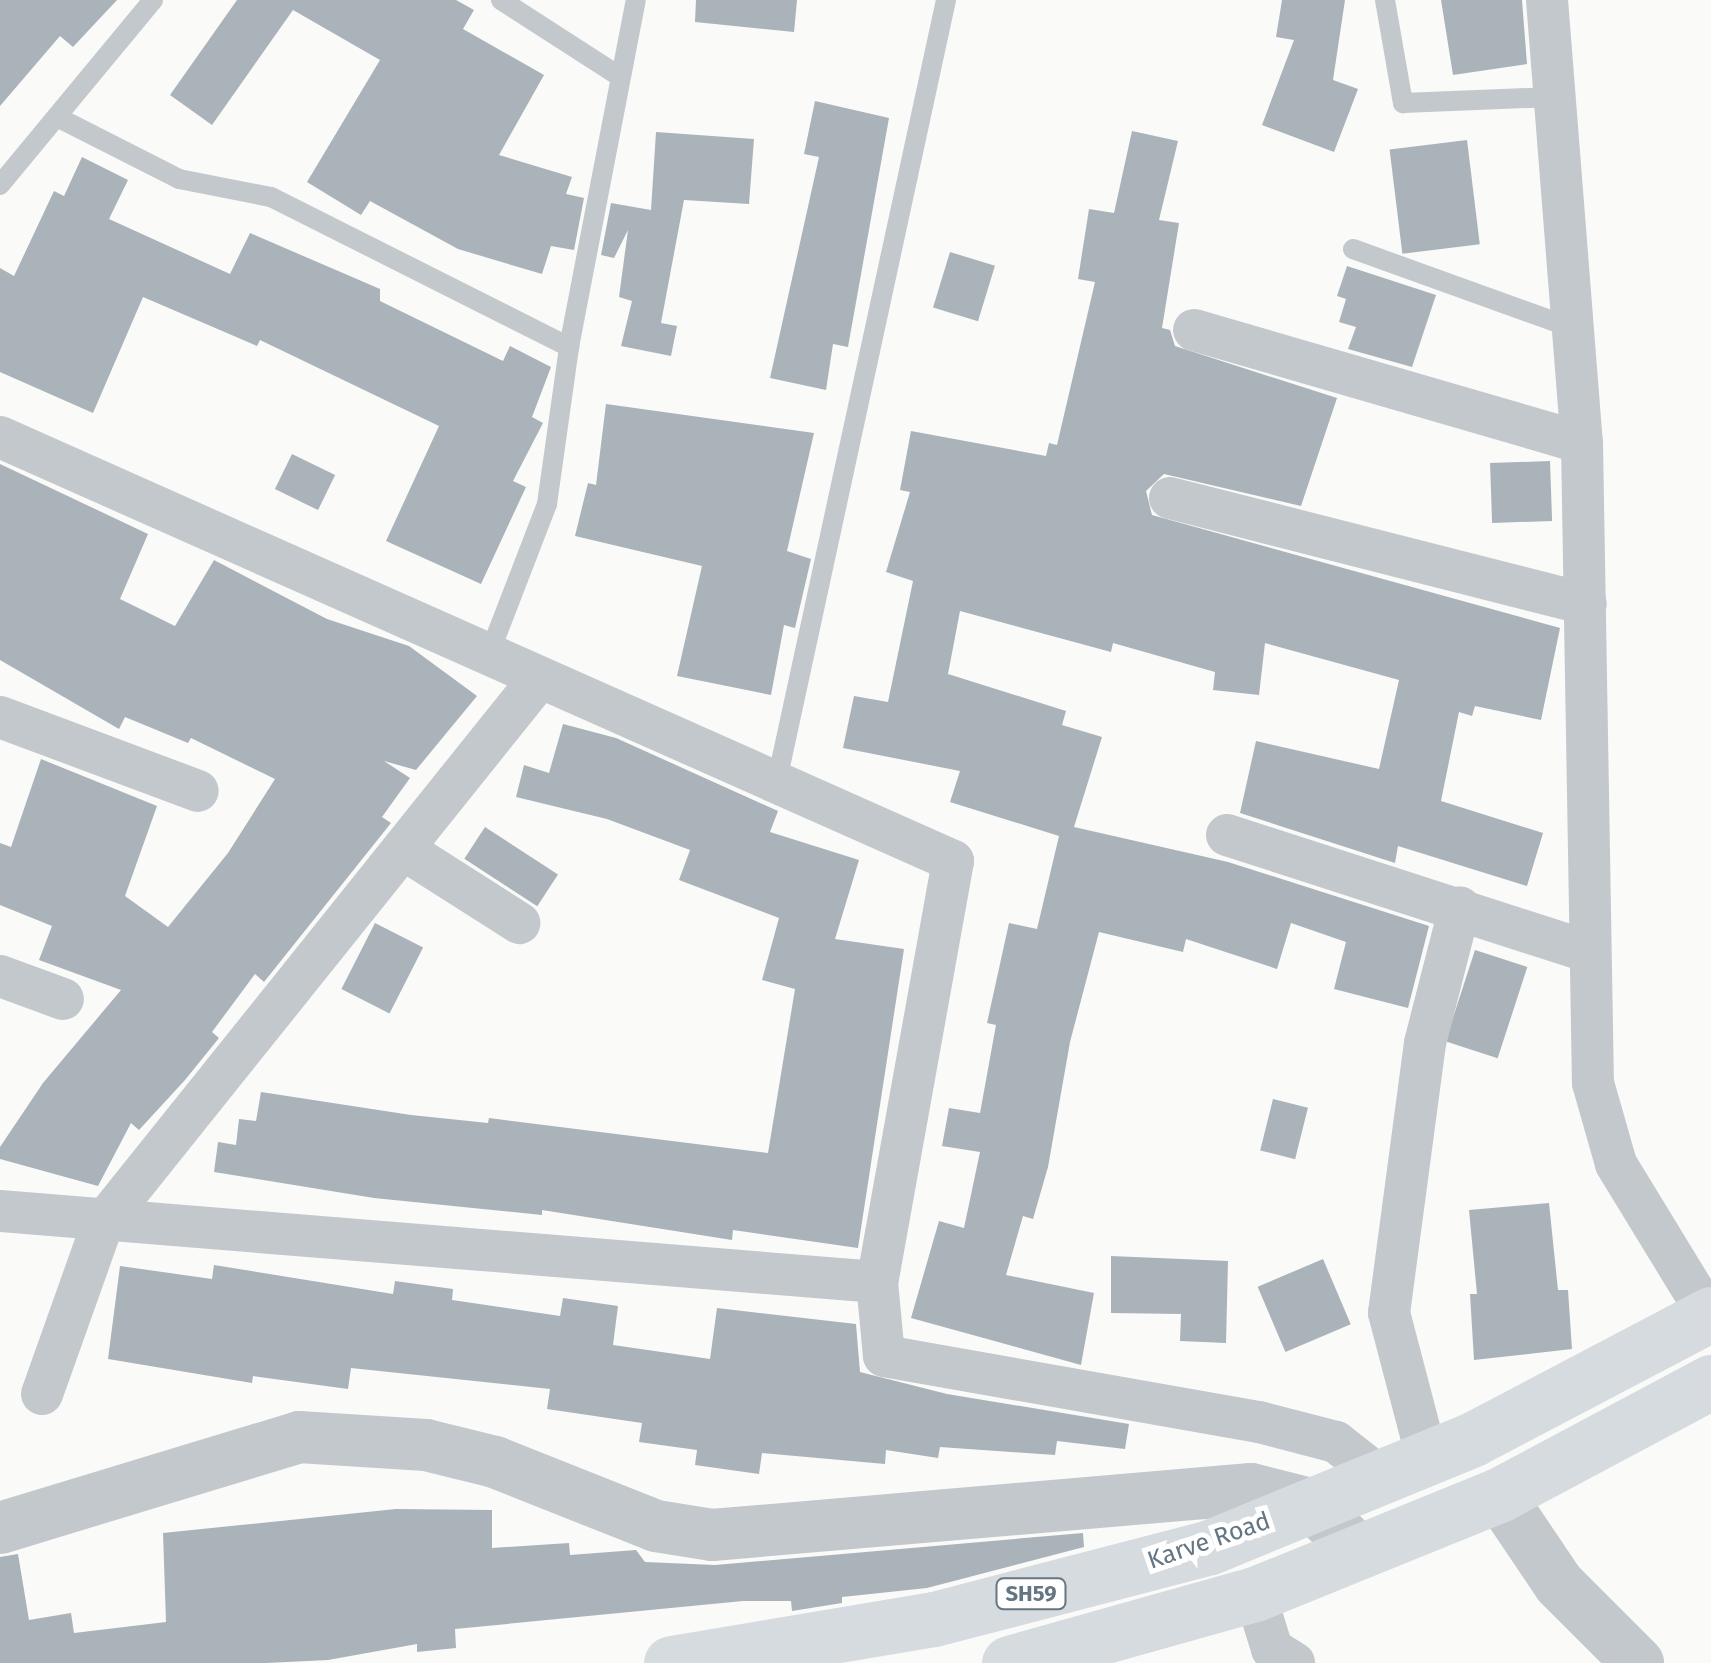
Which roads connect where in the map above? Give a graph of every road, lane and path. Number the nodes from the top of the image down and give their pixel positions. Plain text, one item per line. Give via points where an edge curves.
1 (153, 0) edge
2 (502, 0) edge
3 (636, 0) edge
4 (946, 0) edge
5 (1386, 0) edge
6 (1547, 0) edge
7 (618, 76) junction
8 (1554, 97) junction
9 (59, 118) junction
10 (0, 185) edge
11 (1353, 249) dead end
12 (1572, 328) junction
13 (1194, 330) dead end
14 (568, 347) junction
15 (0, 437) edge
16 (1582, 444) junction
17 (1170, 498) dead end
18 (1586, 604) junction
19 (488, 657) junction
20 (538, 680) junction
21 (0, 717) edge
22 (776, 786) junction
23 (198, 790) dead end
24 (1227, 834) dead end
25 (403, 848) junction
26 (1460, 907) junction
27 (519, 922) dead end
28 (1590, 952) junction
29 (0, 976) edge
30 (62, 999) dead end
31 (0, 1211) edge
32 (103, 1223) junction
33 (876, 1282) junction
34 (1710, 1314) edge
35 (1711, 1382) edge
36 (42, 1394) dead end
37 (1402, 1464) junction
38 (1499, 1495) junction
39 (1310, 1504) junction
40 (0, 1528) edge
41 (1377, 1542) junction
42 (1256, 1594) junction
43 (745, 1658) edge
44 (671, 1663) edge
45 (1009, 1663) edge
46 (1294, 1663) edge
47 (1638, 1663) edge

1 - 9 lane
2 - 7 lane
3 - 7 lane
4 - 22 lane
5 - 8 lane via 1403,103
6 - 8 street
7 - 14 lane
8 - 12 street
9 - 10 lane
9 - 14 lane via 180,180 270,197
11 - 12 lane
12 - 16 street
13 - 16 street
14 - 19 lane via 547,504
15 - 19 street
16 - 18 street
17 - 18 street
18 - 28 street
19 - 20 street
20 - 22 street
20 - 25 street
21 - 23 street
22 - 33 street via 953,860
24 - 26 street
25 - 27 street
25 - 32 street
26 - 28 street
26 - 37 street via 1425,1042 1389,1313
28 - 34 street via 1593,1083 1616,1164
29 - 30 street
31 - 32 street
32 - 33 street
32 - 36 street
33 - 37 street via 884,1356 1259,1422
34 - 37 main road, Karve Road via 1473,1438
35 - 38 main road
37 - 39 main road, Karve Road / SH59
38 - 41 main road
38 - 47 street via 1559,1584
39 - 40 street via 1250,1488 712,1536 656,1526 495,1462 426,1445 298,1437
39 - 41 street
39 - 43 main road, Karve Road / SH59 via 1210,1546 1083,1581
41 - 42 main road, SH59
42 - 45 main road, SH59
42 - 46 street via 1272,1649
43 - 44 main road, Karve Road / SH59

